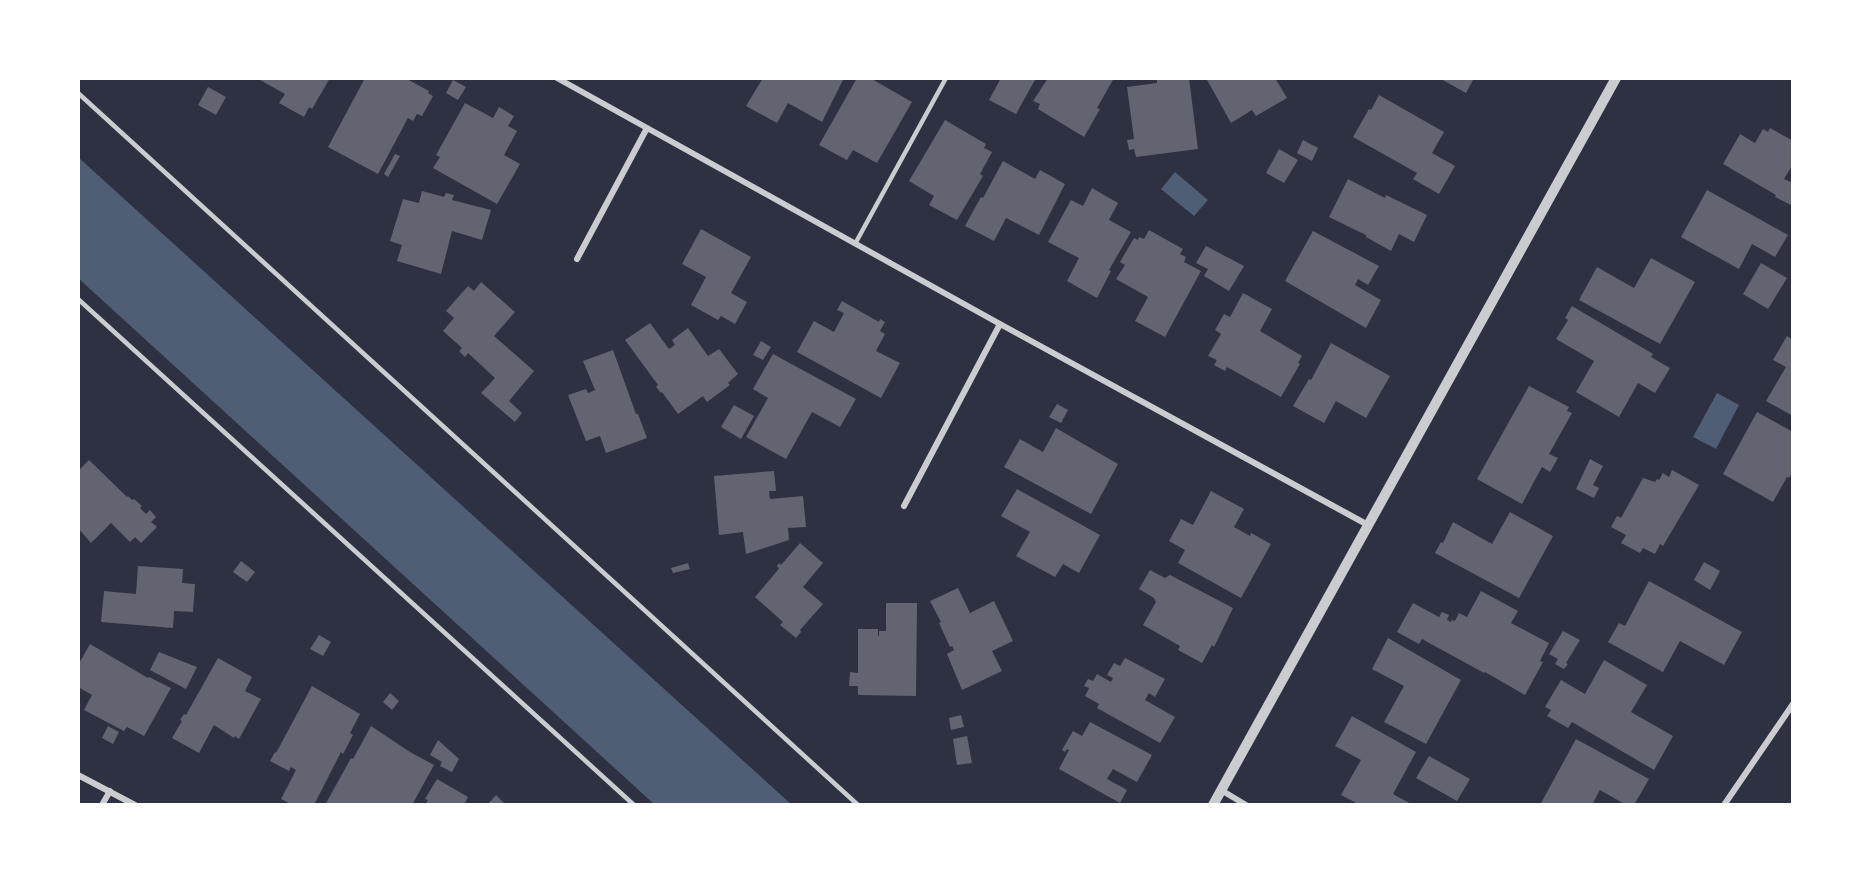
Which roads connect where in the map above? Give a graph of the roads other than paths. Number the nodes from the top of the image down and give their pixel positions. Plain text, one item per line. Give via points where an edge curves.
1 (557, 78) edge
2 (946, 78) edge
3 (1616, 78) edge
4 (78, 93) edge
5 (647, 128) junction
6 (855, 244) junction
7 (577, 259) dead end
8 (78, 298) edge
9 (1000, 324) junction
10 (904, 506) dead end
11 (1368, 525) junction
12 (1793, 704) edge
13 (78, 775) edge
14 (110, 790) junction
15 (1221, 790) junction
16 (102, 805) edge
17 (135, 805) edge
18 (634, 805) edge
19 (858, 805) edge
20 (1213, 805) edge
21 (1246, 805) edge
22 (1724, 805) edge

1 - 5 street
2 - 6 lane
3 - 11 street
4 - 19 lane
5 - 6 street
5 - 7 street
6 - 9 street
8 - 18 lane
9 - 10 street
9 - 11 street
11 - 15 street
12 - 22 street
13 - 14 street
14 - 16 street
14 - 17 street
15 - 20 street
15 - 21 street

